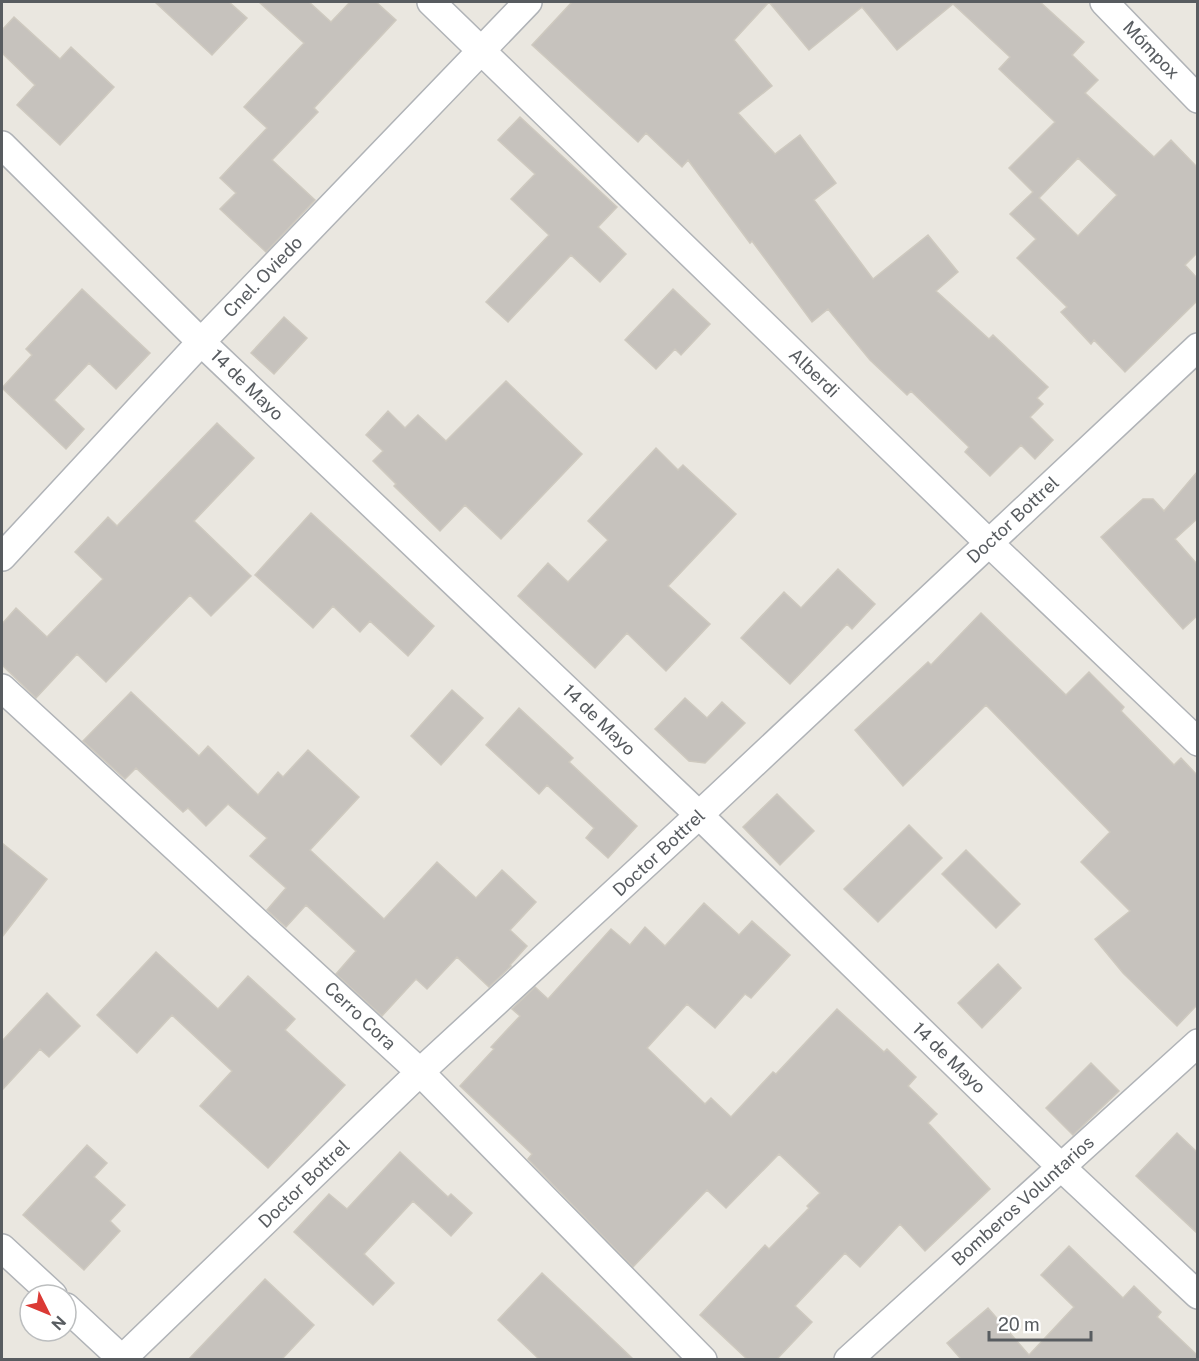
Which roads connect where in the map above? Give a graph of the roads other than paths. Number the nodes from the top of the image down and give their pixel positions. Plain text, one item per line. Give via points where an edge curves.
1 (431, 2) edge
2 (528, 2) edge
3 (1104, 2) edge
4 (481, 50) junction
5 (1197, 99) edge
6 (2, 145) edge
7 (201, 342) junction
8 (1197, 347) edge
9 (989, 543) junction
10 (2, 557) edge
11 (2, 688) edge
12 (1197, 742) edge
13 (699, 815) junction
14 (1197, 1043) edge
15 (420, 1072) junction
16 (1061, 1167) junction
17 (2, 1248) edge
18 (40, 1283) edge
19 (1197, 1294) edge
20 (78, 1318) edge
21 (122, 1359) edge
22 (703, 1359) edge
23 (848, 1359) edge

1 - 4 street, Alberdi
2 - 4 street, Cnel. Oviedo
3 - 5 street, Mómpox
4 - 7 street, Cnel. Oviedo
4 - 9 street, Alberdi
6 - 7 street, 14 de Mayo
7 - 10 street, Cnel. Oviedo
7 - 13 street, 14 de Mayo
8 - 9 street, Doctor Bottrel
9 - 12 street, Alberdi
9 - 13 street, Doctor Bottrel
11 - 15 street, Cerro Cora
13 - 15 street, Doctor Bottrel
13 - 16 street, 14 de Mayo
14 - 16 street, Bomberos Voluntarios
15 - 21 street, Doctor Bottrel
15 - 22 street, Cerro Cora
16 - 19 street, 14 de Mayo
16 - 23 street, Bomberos Voluntarios
17 - 18 street
20 - 21 street

